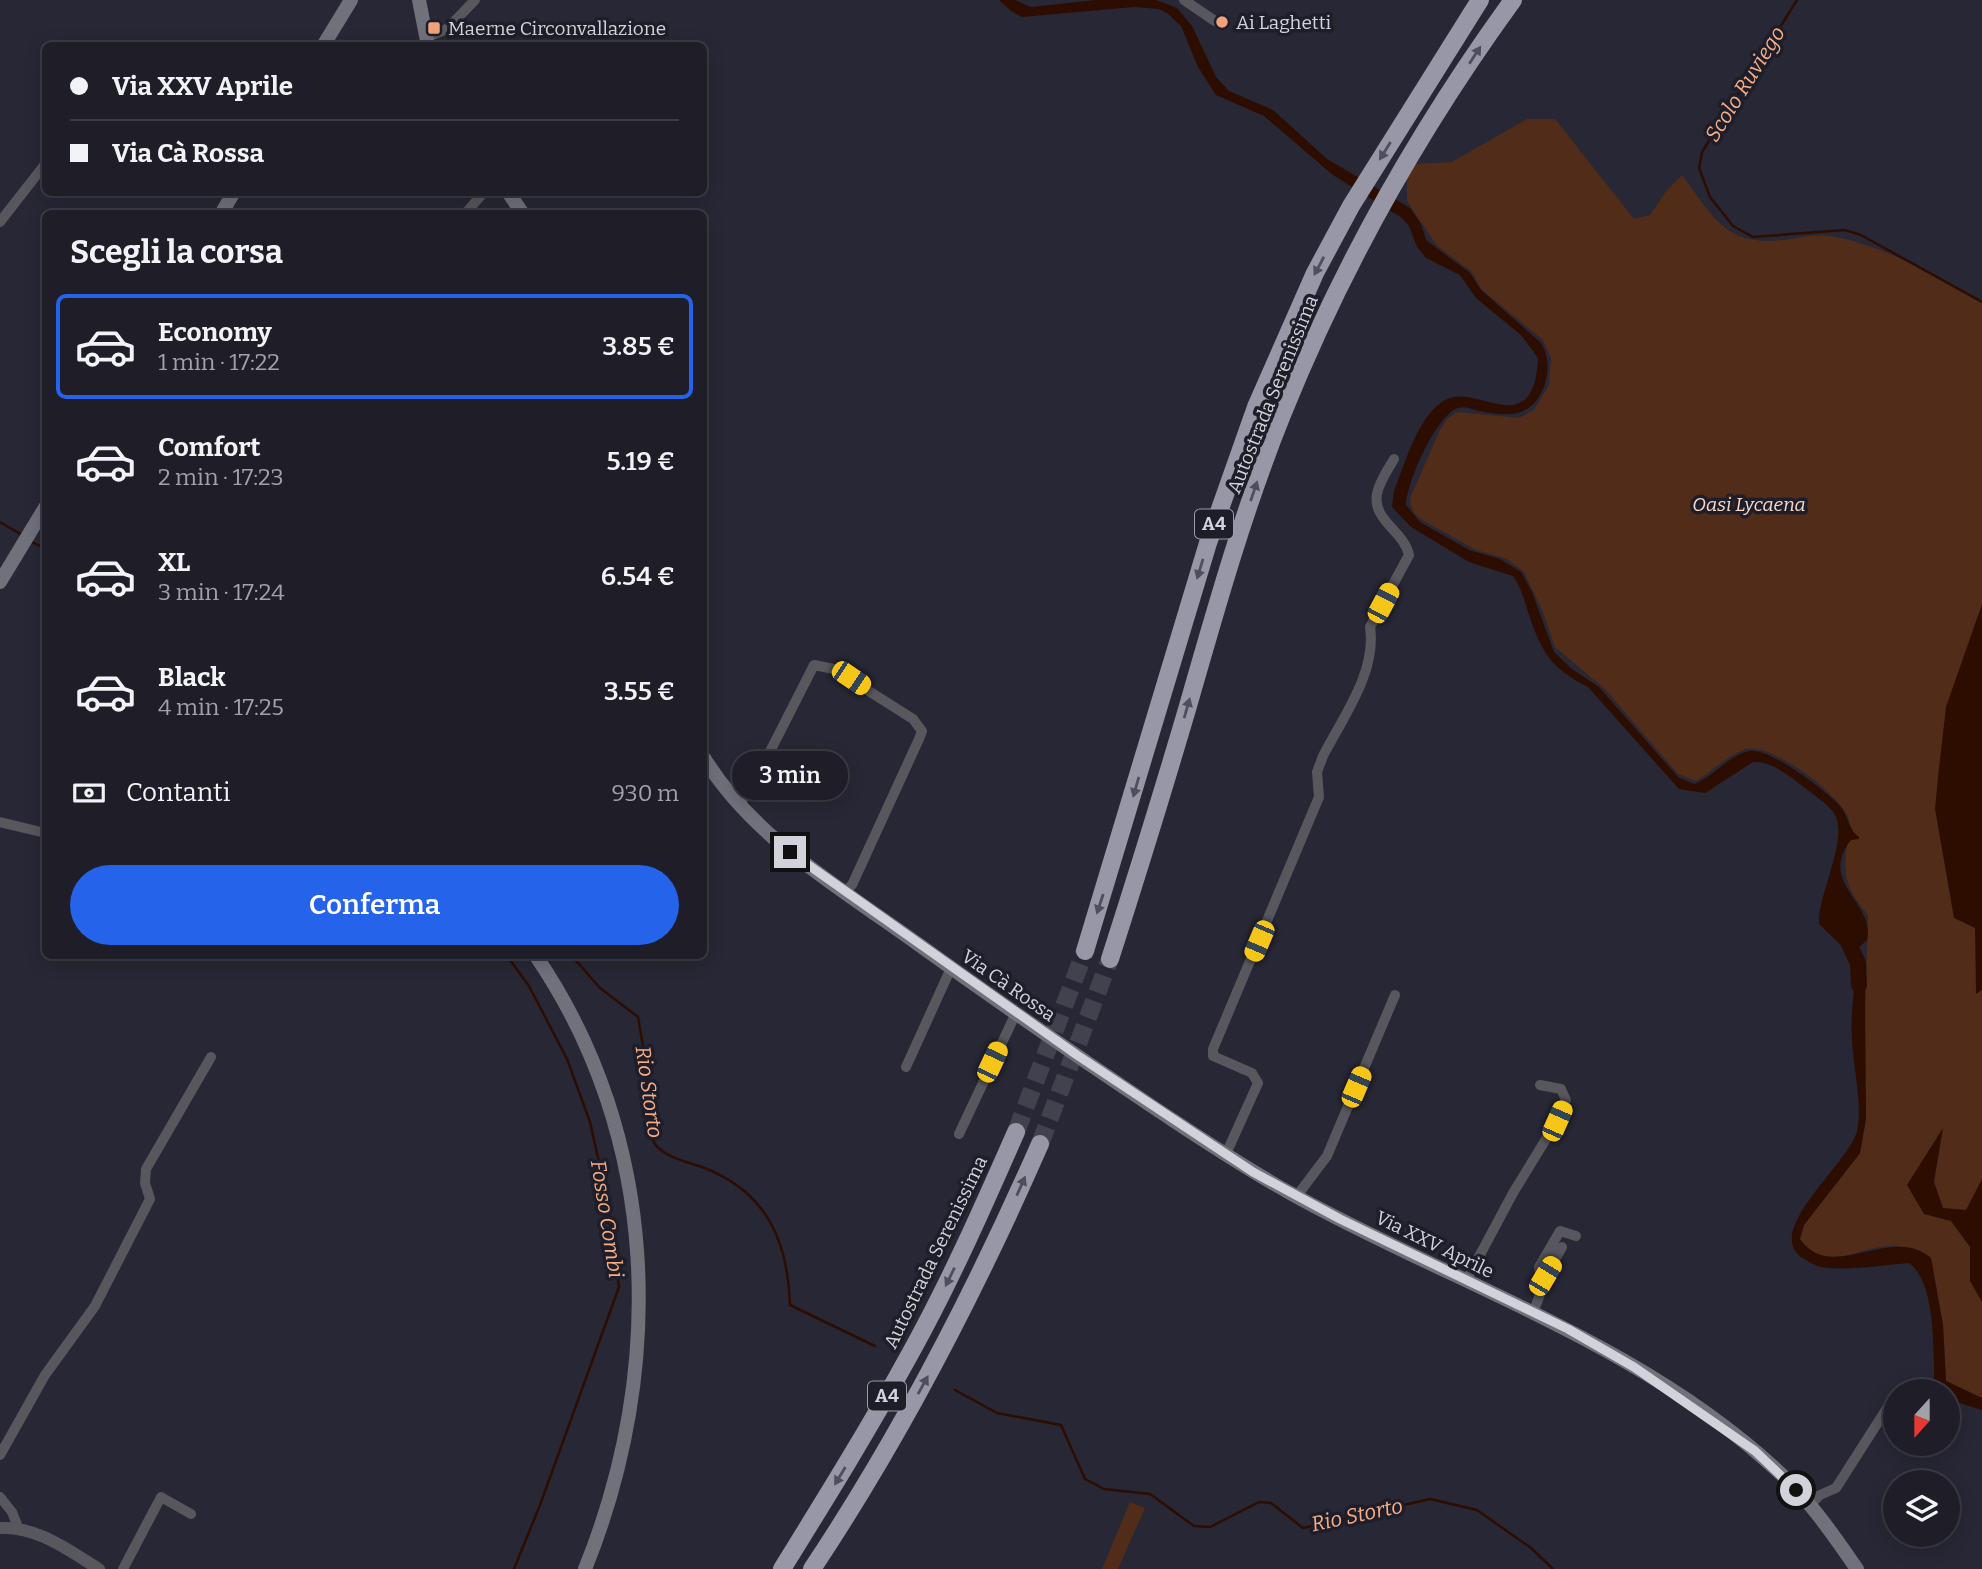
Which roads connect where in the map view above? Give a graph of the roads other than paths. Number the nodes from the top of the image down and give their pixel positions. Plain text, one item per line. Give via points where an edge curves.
1 (351, 0) edge
2 (419, 0) edge
3 (475, 0) edge
4 (1184, 0) edge
5 (1480, 0) edge
6 (1513, 0) edge
7 (1215, 21) dead end
8 (428, 41) edge
9 (325, 42) edge
10 (42, 168) edge
11 (481, 196) edge
12 (468, 210) edge
13 (0, 222) edge
14 (1394, 459) dead end
15 (42, 512) edge
16 (0, 582) edge
17 (707, 762) edge
18 (739, 805) junction
19 (0, 822) edge
20 (42, 832) edge
21 (844, 892) junction
22 (1085, 951) tunnel mouth
23 (1110, 958) tunnel mouth
24 (538, 959) edge
25 (951, 968) junction
26 (1395, 995) dead end
27 (1016, 1013) junction
28 (211, 1057) dead end
29 (906, 1067) dead end
30 (1540, 1085) dead end
31 (1016, 1132) tunnel mouth
32 (960, 1134) dead end
33 (1040, 1144) tunnel mouth
34 (1226, 1154) junction
35 (1296, 1197) junction
36 (1321, 1209) joint
37 (1576, 1236) dead end
38 (1562, 1247) dead end
39 (1466, 1281) junction
40 (1542, 1283) junction
41 (1533, 1312) junction
42 (1883, 1414) edge
43 (0, 1455) edge
44 (0, 1497) edge
45 (1810, 1505) junction
46 (191, 1514) dead end
47 (18, 1527) junction
48 (0, 1528) edge
49 (99, 1569) edge
50 (123, 1569) edge
51 (585, 1569) edge
52 (782, 1569) edge
53 (812, 1569) edge
54 (1857, 1569) edge

1 - 9 main road
2 - 8 main road
3 - 8 street
4 - 7 street
5 -> 22 highway, Autostrada Serenissima / A4 via 1351,206 1284,341 1231,474
23 -> 6 highway, Autostrada Serenissima / A4 via 1256,482 1309,350 1375,218 1438,111
10 - 13 street
11 - 12 street
14 - 34 street via 1377,493 1377,504 1409,555 1370,627 1370,663 1323,756 1317,772 1319,797 1213,1049 1213,1056 1252,1073 1258,1083
15 - 16 main road
17 - 18 main road, Via Cà Rossa
18 - 21 main road, Via Cà Rossa via 790,852
18 - 21 street via 814,665 834,668 913,719 922,732 852,885
19 - 20 street
21 - 25 main road, Via Cà Rossa
24 - 51 main road via 569,1012 604,1092 624,1164 638,1272 639,1320 630,1418 611,1495
25 - 27 main road, Via Cà Rossa
25 - 29 street
26 - 35 street via 1327,1156
27 - 32 street
27 - 34 main road, Via Cà Rossa
28 - 43 street via 146,1169 150,1199 130,1241 95,1306 45,1375
30 - 39 street via 1560,1089 1566,1100
31 -> 52 highway, Autostrada Serenissima / A4 via 911,1353
53 -> 33 highway, A4 via 860,1497 935,1363
34 - 35 main road, Via Cà Rossa
35 - 36 main road, Via Cà Rossa
36 - 39 main road, Via XXV Aprile
37 - 40 street via 1560,1231 1539,1267
38 - 40 street
39 - 41 main road, Via XXV Aprile
40 - 41 street
41 - 45 main road, Via XXV Aprile via 1634,1367 1696,1408 1755,1451
42 - 45 street via 1836,1488
44 - 47 street
45 - 54 main road, Via XXV Aprile
46 - 50 street via 161,1497
47 - 48 street
47 - 49 street via 47,1538

